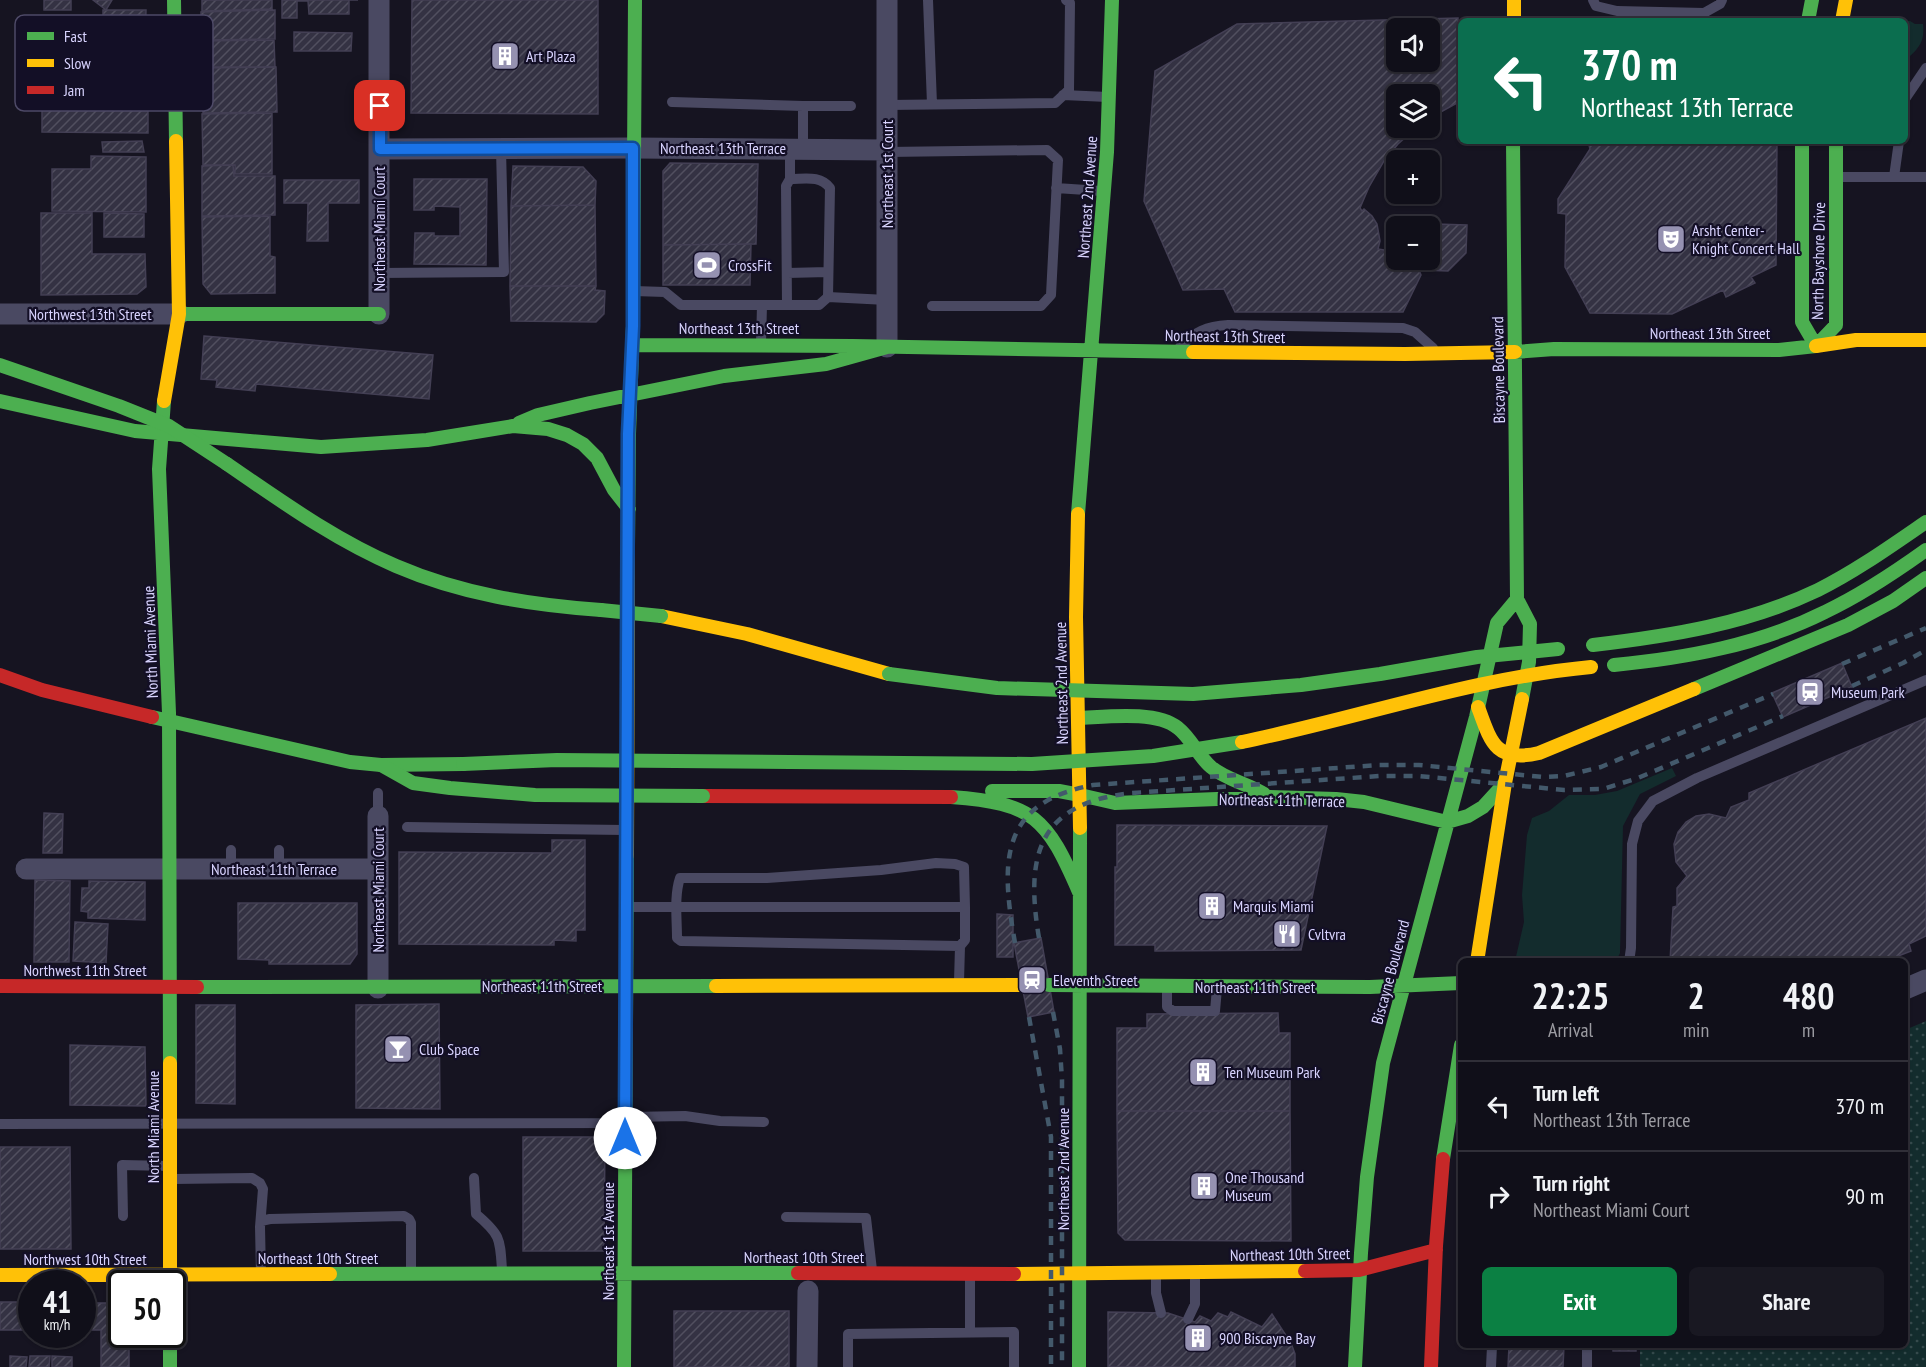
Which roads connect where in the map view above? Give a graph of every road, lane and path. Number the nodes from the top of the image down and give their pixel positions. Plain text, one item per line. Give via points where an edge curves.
1 (174, 0) edge
2 (379, 0) edge
3 (635, 0) edge
4 (887, 0) edge
5 (928, 0) edge
6 (1066, 0) edge
7 (1112, 0) edge
8 (1514, 0) edge
9 (1593, 0) edge
10 (1722, 0) edge
11 (1812, 0) edge
12 (1846, 0) edge
13 (174, 15) edge
14 (1514, 18) edge
15 (1809, 18) edge
16 (1843, 18) edge
17 (1926, 68) edge
18 (1063, 95) junction
19 (1908, 95) edge
20 (1110, 97) junction
21 (672, 102) dead end
22 (932, 104) junction
23 (887, 105) junction
24 (803, 106) junction
25 (851, 106) dead end
26 (176, 111) edge
27 (1513, 144) edge
28 (1802, 144) edge
29 (1836, 144) edge
30 (1899, 144) edge
31 (633, 148) junction
32 (380, 149) junction
33 (501, 149) junction
34 (796, 149) junction
35 (887, 151) junction
36 (1802, 177) junction
37 (1836, 177) junction
38 (1894, 177) junction
39 (1926, 177) edge
40 (790, 179) junction
41 (1056, 188) junction
42 (1104, 191) junction
43 (828, 272) junction
44 (379, 273) junction
45 (787, 273) junction
46 (633, 291) junction
47 (828, 297) junction
48 (887, 300) junction
49 (787, 305) junction
50 (762, 306) junction
51 (932, 306) dead end
52 (0, 314) edge
53 (179, 314) junction
54 (379, 314) joint
55 (1926, 340) edge
56 (761, 344) junction
57 (632, 345) junction
58 (1816, 346) junction
59 (887, 347) junction
60 (1092, 350) junction
61 (1176, 352) junction
62 (1515, 352) junction
63 (1439, 354) junction
64 (0, 364) edge
65 (630, 395) junction
66 (0, 401) edge
67 (513, 426) junction
68 (160, 434) junction
69 (629, 509) junction
70 (1926, 522) edge
71 (1926, 550) edge
72 (1926, 578) edge
73 (1517, 599) junction
74 (0, 675) edge
75 (1926, 680) edge
76 (1478, 707) junction
77 (1078, 718) junction
78 (1510, 756) junction
79 (381, 765) junction
80 (1505, 783) junction
81 (378, 793) dead end
82 (1080, 795) junction
83 (951, 797) junction
84 (1268, 797) junction
85 (378, 816) joint
86 (1447, 822) junction
87 (407, 827) dead end
88 (626, 830) junction
89 (26, 869) dead end
90 (378, 869) junction
91 (170, 870) junction
92 (1079, 892) junction
93 (626, 907) junction
94 (678, 907) junction
95 (965, 907) junction
96 (960, 946) junction
97 (1478, 958) edge
98 (1630, 958) edge
99 (1926, 980) edge
100 (1458, 984) edge
101 (1022, 985) dead end
102 (1050, 985) dead end
103 (1080, 985) junction
104 (626, 986) junction
105 (959, 986) junction
106 (1167, 986) junction
107 (0, 987) edge
108 (170, 987) junction
109 (1217, 987) junction
110 (1404, 987) junction
111 (378, 988) junction
112 (1908, 988) edge
113 (1458, 1062) edge
114 (625, 1120) junction
115 (764, 1122) dead end
116 (170, 1123) junction
117 (0, 1124) edge
118 (169, 1172) junction
119 (474, 1178) dead end
120 (123, 1216) dead end
121 (786, 1217) dead end
122 (261, 1221) junction
123 (1436, 1250) junction
124 (170, 1270) edge
125 (1359, 1270) junction
126 (1156, 1272) junction
127 (1195, 1272) junction
128 (624, 1273) junction
129 (1079, 1273) junction
130 (411, 1274) junction
131 (502, 1274) junction
132 (873, 1274) junction
133 (969, 1274) junction
134 (0, 1275) edge
135 (261, 1275) junction
136 (108, 1278) edge
137 (186, 1279) edge
138 (808, 1292) dead end
139 (1161, 1313) dead end
140 (1188, 1319) dead end
141 (970, 1333) junction
142 (170, 1348) edge
143 (1492, 1348) edge
144 (1587, 1348) edge
145 (170, 1367) edge
146 (624, 1367) edge
147 (807, 1367) edge
148 (848, 1367) edge
149 (1014, 1367) edge
150 (1078, 1367) edge
151 (1355, 1367) edge
152 (1431, 1367) edge
153 (1491, 1367) edge
154 (1587, 1367) edge

1 - 13 main road, North Miami Avenue
2 - 32 street, Northeast Miami Court
3 - 31 main road, Northeast 1st Avenue
4 - 23 street, Northeast 1st Court
5 - 22 lane
6 - 18 lane via 1070,3 1069,90
7 - 20 main road, Northeast 2nd Avenue
8 - 14 main road
9 - 10 lane via 1596,6 1617,11 1704,13
11 - 15 main road
12 - 16 main road
17 - 19 lane
18 - 20 lane
18 - 22 lane via 1055,103
20 - 42 main road, Northeast 2nd Avenue
21 - 24 lane
22 - 23 lane
23 - 35 street, Northeast 1st Court
24 - 25 lane
24 - 34 lane
26 - 53 main road, North Miami Avenue
27 - 62 main road, Biscayne Boulevard
28 - 36 main road, North Bayshore Drive
29 - 37 main road, North Bayshore Drive
30 - 38 lane
31 - 33 street, Northeast 13th Terrace
31 - 34 street, Northeast 13th Terrace
31 - 46 main road, Northeast 1st Avenue
32 - 33 street, Northeast 13th Terrace
32 - 44 street, Northeast Miami Court
33 - 44 lane via 504,272
34 - 35 street, Northeast 13th Terrace
34 - 40 lane
35 - 41 lane via 1047,150 1058,160
35 - 48 street, Northeast 1st Court
36 - 37 street
36 - 58 main road, North Bayshore Drive via 1802,322
37 - 38 lane
37 - 58 main road, North Bayshore Drive via 1836,325
38 - 39 lane
40 - 43 lane via 819,179 830,188
40 - 45 lane via 786,186
41 - 42 lane
41 - 51 lane via 1051,295 1041,306
42 - 60 main road, Northeast 2nd Avenue
43 - 45 lane
43 - 47 lane
44 - 54 street, Northeast Miami Court
45 - 49 lane
46 - 50 lane via 665,292 681,305
46 - 57 main road, Northeast 1st Avenue
47 - 48 lane
47 - 49 lane via 819,305
48 - 59 street, Northeast 1st Court
49 - 50 lane
50 - 56 lane
52 - 53 street, Northwest 13th Street
53 - 54 main road
53 - 68 main road, North Miami Avenue
55 - 58 main road, Northeast 13th Street via 1856,340
56 - 57 main road, Northeast 13th Street
56 - 59 main road, Northeast 13th Street
57 - 65 main road, Northeast 1st Avenue
58 - 62 main road, Northeast 13th Street via 1779,350
59 - 60 main road, Northeast 13th Street
59 - 65 main road via 826,364 724,376
60 - 61 main road, Northeast 13th Street
60 - 77 main road, Northeast 2nd Avenue via 1078,502
61 - 63 main road, Northeast 13th Street
61 - 63 lane via 1199,331 1228,325 1402,328 1414,332
62 - 63 main road, Northeast 13th Street
62 - 73 main road, Biscayne Boulevard
64 - 70 main road, bridge via 169,426 305,517 388,563 421,576 525,602 661,616 718,627 889,674 952,683 1182,694 1290,686 1477,657 1694,632 1802,597 1836,580
65 - 67 main road via 538,415
65 - 69 main road, Northeast 1st Avenue
66 - 68 main road
67 - 68 main road via 427,440 321,447
67 - 69 main road via 548,429 583,444 597,458
68 - 91 main road, North Miami Avenue
69 - 88 main road, Northeast 1st Avenue
71 - 79 main road, bridge via 1852,598 1774,634 1691,656 1494,680 1250,741 1160,756 1020,764 557,760
72 - 78 main road via 1830,634 1554,747 1525,756
73 - 76 main road, Biscayne Boulevard via 1497,623
73 - 78 main road, Biscayne Boulevard via 1530,624 1528,662
74 - 79 main road, bridge via 42,690 254,742
75 - 98 lane via 1697,778 1653,801 1638,820 1632,844
76 - 78 main road via 1492,738
76 - 86 main road, Biscayne Boulevard
77 - 82 main road, Northeast 2nd Avenue
77 - 84 main road via 1168,722 1179,729 1210,766
78 - 80 main road, Biscayne Boulevard
79 - 83 main road, bridge via 413,783 546,795
80 - 86 main road via 1484,807
80 - 97 main road, Biscayne Boulevard
81 - 85 lane, Northeast Miami Court
82 - 83 main road, Northeast 11th Terrace via 1059,791 982,791
82 - 84 main road, Northeast 11th Terrace via 1115,802
82 - 92 main road, Northeast 2nd Avenue
83 - 92 main road via 1010,805 1034,817 1056,843
84 - 86 main road, Northeast 11th Terrace via 1357,801
85 - 90 street, Northeast Miami Court
86 - 110 main road, Biscayne Boulevard
87 - 88 lane
88 - 93 main road, Northeast 1st Avenue
89 - 91 street, Northeast 11th Terrace
90 - 91 street, Northeast 11th Terrace via 231,859
90 - 111 street, Northeast Miami Court
91 - 108 main road, North Miami Avenue
92 - 103 main road, Northeast 2nd Avenue
93 - 94 lane
93 - 104 main road, Northeast 1st Avenue
94 - 95 lane
94 - 95 lane via 680,878 767,878 936,863 964,867
94 - 96 lane via 677,938 681,941
95 - 96 lane via 965,939
96 - 105 lane
99 - 112 street
100 - 110 main road, Northeast 11th Street
101 - 105 main road, Northeast 11th Street
102 - 103 main road, Northeast 11th Street
103 - 106 main road, Northeast 11th Street
103 - 129 main road, Northeast 2nd Avenue
104 - 105 main road, Northeast 11th Street
104 - 111 main road, Northeast 11th Street
104 - 114 main road, Northeast 1st Avenue
106 - 109 main road, Northeast 11th Street
106 - 109 lane via 1167,1007 1173,1011 1215,1011
107 - 108 main road, Northwest 11th Street
108 - 111 main road, Northeast 11th Street
108 - 116 main road, North Miami Avenue
109 - 110 main road, Northeast 11th Street
110 - 125 main road, Biscayne Boulevard via 1372,1119
113 - 123 main road via 1443,1148
114 - 115 lane via 685,1116
114 - 116 lane
114 - 128 main road, Northeast 1st Avenue
116 - 117 lane
116 - 118 main road, North Miami Avenue
118 - 120 lane via 122,1165
118 - 122 lane via 252,1178 263,1189
118 - 124 main road, North Miami Avenue
119 - 131 lane via 476,1214 492,1228 500,1242
121 - 132 lane via 866,1218
122 - 130 lane via 405,1216 411,1223
122 - 135 lane
123 - 125 main road, Northeast 10th Street
123 - 152 main road
125 - 127 main road, Northeast 10th Street
125 - 151 main road, Biscayne Boulevard
126 - 127 main road, Northeast 10th Street
126 - 129 main road, Northeast 10th Street
126 - 139 lane
127 - 140 lane via 1195,1304
128 - 131 main road, Northeast 10th Street
128 - 132 main road, Northeast 10th Street
128 - 146 main road, Northeast 1st Avenue
129 - 133 main road, Northeast 10th Street
129 - 150 main road, Northeast 2nd Avenue
130 - 131 main road, Northeast 10th Street
130 - 135 main road, Northeast 10th Street
132 - 133 main road, Northeast 10th Street
133 - 141 lane
134 - 136 main road, Northwest 10th Street
135 - 137 main road, Northeast 10th Street
138 - 147 street
141 - 148 lane via 848,1334
141 - 149 lane via 1014,1332
142 - 145 main road
143 - 153 lane
144 - 154 lane

